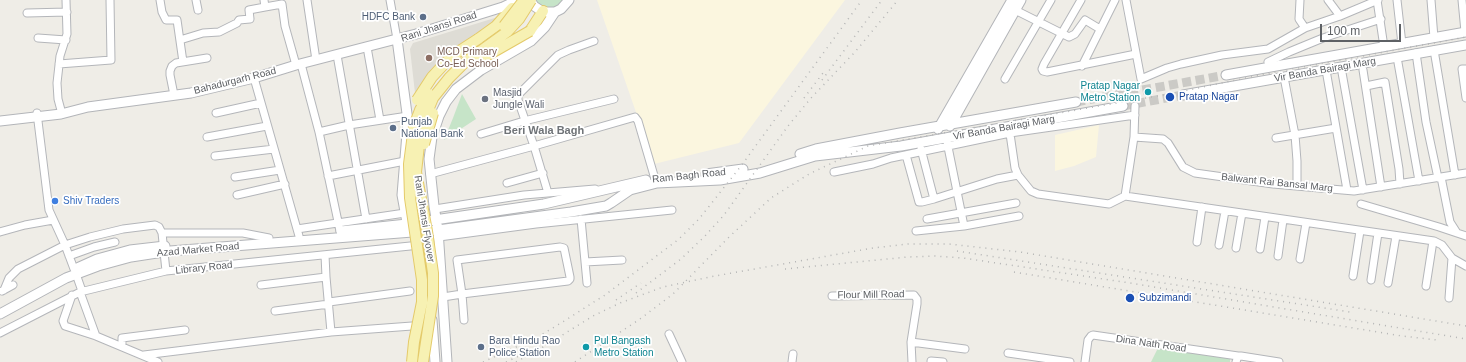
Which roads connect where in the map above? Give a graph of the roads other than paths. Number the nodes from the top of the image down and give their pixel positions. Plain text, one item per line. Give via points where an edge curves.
1 (66, 0) edge
2 (110, 0) edge
3 (160, 0) edge
4 (196, 0) edge
5 (307, 0) edge
6 (390, 0) edge
7 (518, 0) edge
8 (524, 0) edge
9 (531, 0) edge
10 (569, 0) edge
11 (1050, 0) edge
12 (1081, 0) edge
13 (1115, 0) edge
14 (1126, 0) edge
15 (1300, 0) edge
16 (1328, 0) edge
17 (1377, 0) edge
18 (1397, 0) edge
19 (1431, 0) edge
20 (1462, 0) edge
21 (265, 4) edge
22 (1015, 4) edge
23 (198, 10) dead end
24 (544, 11) junction
25 (66, 12) junction
26 (555, 12) junction
27 (27, 13) dead end
28 (1340, 16) junction
29 (1381, 19) junction
30 (1037, 22) junction
31 (1305, 28) junction
32 (1100, 29) junction
33 (1466, 32) edge
34 (1061, 34) junction
35 (38, 38) dead end
36 (1434, 38) junction
37 (397, 39) junction
38 (66, 40) junction
39 (180, 40) junction
40 (594, 41) dead end
41 (1402, 44) junction
42 (1466, 45) edge
43 (367, 47) junction
44 (1384, 47) junction
45 (1268, 49) junction
46 (1434, 50) junction
47 (1416, 53) junction
48 (1136, 54) junction
49 (337, 55) junction
50 (1397, 57) junction
51 (207, 58) dead end
52 (316, 60) junction
53 (183, 62) junction
54 (59, 64) junction
55 (298, 65) junction
56 (1269, 65) junction
57 (1082, 66) junction
58 (1341, 67) junction
59 (1466, 69) edge
60 (1326, 70) junction
61 (1363, 70) dead end
62 (1226, 75) tunnel mouth
63 (1284, 77) junction
64 (254, 78) junction
65 (1004, 79) dead end
66 (1366, 86) junction
67 (1465, 90) edge
68 (174, 95) junction
69 (1183, 95) tunnel mouth
70 (1466, 98) edge
71 (614, 99) dead end
72 (1076, 102) tunnel mouth
73 (261, 104) junction
74 (1123, 106) tunnel mouth
75 (1135, 106) dead end
76 (61, 112) junction
77 (216, 113) dead end
78 (37, 115) junction
79 (1134, 115) junction
80 (0, 116) edge
81 (408, 118) junction
82 (380, 120) junction
83 (0, 121) edge
84 (524, 121) junction
85 (951, 124) junction
86 (349, 125) junction
87 (268, 126) junction
88 (940, 126) junction
89 (1336, 128) junction
90 (1010, 130) junction
91 (319, 132) junction
92 (481, 134) dead end
93 (432, 136) junction
94 (1295, 136) junction
95 (207, 137) dead end
96 (1134, 137) junction
97 (1276, 138) dead end
98 (932, 141) junction
99 (945, 141) junction
100 (534, 146) junction
101 (920, 147) junction
102 (274, 149) junction
103 (906, 155) junction
104 (215, 156) dead end
105 (405, 161) junction
106 (280, 170) junction
107 (357, 170) junction
108 (834, 172) dead end
109 (543, 173) junction
110 (1466, 173) edge
111 (430, 174) junction
112 (1018, 175) junction
113 (1455, 175) junction
114 (328, 176) junction
115 (412, 176) junction
116 (235, 177) dead end
117 (1440, 177) junction
118 (655, 179) junction
119 (1419, 181) junction
120 (507, 183) dead end
121 (285, 184) junction
122 (1400, 184) junction
123 (615, 186) junction
124 (630, 186) junction
125 (1297, 186) junction
126 (1381, 187) junction
127 (1347, 190) junction
128 (1363, 190) junction
129 (958, 191) junction
130 (548, 193) junction
131 (237, 195) dead end
132 (1125, 196) junction
133 (569, 198) junction
134 (934, 199) junction
135 (1016, 203) dead end
136 (1362, 204) dead end
137 (1202, 207) junction
138 (435, 209) junction
139 (672, 210) dead end
140 (1225, 211) junction
141 (571, 212) junction
142 (405, 213) junction
143 (962, 213) junction
144 (1242, 213) junction
145 (1019, 216) dead end
146 (1265, 217) junction
147 (366, 219) junction
148 (581, 219) junction
149 (927, 219) dead end
150 (53, 220) junction
151 (437, 220) junction
152 (1284, 220) junction
153 (1306, 223) junction
154 (964, 226) junction
155 (339, 227) junction
156 (408, 228) junction
157 (916, 231) dead end
158 (1360, 231) junction
159 (0, 232) edge
160 (162, 233) junction
161 (298, 233) junction
162 (438, 233) junction
163 (1378, 233) junction
164 (1457, 233) junction
165 (1396, 236) junction
166 (1466, 236) edge
167 (269, 238) junction
168 (1433, 241) junction
169 (115, 242) dead end
170 (1197, 242) dead end
171 (65, 245) junction
172 (420, 245) junction
173 (1219, 245) dead end
174 (1236, 248) dead end
175 (163, 249) junction
176 (1260, 249) dead end
177 (325, 255) junction
178 (69, 256) junction
179 (1278, 256) dead end
180 (1452, 258) junction
181 (1300, 259) dead end
182 (622, 260) dead end
183 (585, 262) junction
184 (1466, 266) edge
185 (75, 272) junction
186 (166, 272) junction
187 (1353, 276) dead end
188 (326, 277) junction
189 (1371, 280) dead end
190 (587, 283) dead end
191 (1388, 283) dead end
192 (13, 285) dead end
193 (261, 285) dead end
194 (1426, 286) dead end
195 (2, 291) edge
196 (410, 291) dead end
197 (81, 292) junction
198 (462, 294) junction
199 (72, 295) junction
200 (832, 296) dead end
201 (443, 297) junction
202 (1449, 298) dead end
203 (329, 303) junction
204 (0, 309) edge
205 (275, 311) dead end
206 (0, 314) edge
207 (464, 320) dead end
208 (412, 326) dead end
209 (185, 330) dead end
210 (331, 332) junction
211 (0, 333) edge
212 (669, 334) dead end
213 (96, 336) junction
214 (911, 342) junction
215 (122, 346) junction
216 (964, 349) dead end
217 (1008, 353) dead end
218 (793, 354) dead end
219 (144, 355) junction
220 (1237, 359) edge
221 (931, 361) dead end
222 (158, 362) edge
223 (412, 362) edge
224 (423, 362) edge
225 (435, 362) edge
226 (448, 362) edge
227 (682, 362) edge
228 (792, 362) edge
229 (912, 362) edge
230 (943, 362) edge
231 (1070, 362) edge
232 (1085, 362) edge
233 (1279, 362) edge

1 - 25 street
2 - 54 street via 111,60
3 - 39 street via 166,20 177,20
4 - 23 street
5 - 52 street
6 - 37 street
7 - 37 main road, Rani Jhansi Road
7 - 115 main road, bridge via 496,26 458,52 436,72 424,88 408,124 404,154 405,167
8 - 115 main road, Rani Jhansi Flyover, bridge via 503,27 460,58 443,74 427,96 414,126 409,164
9 - 24 main road via 534,6
9 - 115 main road, Rani Jhansi Flyover, bridge via 507,32 464,63 433,98 420,127
10 - 26 main road via 562,9
11 - 30 street
12 - 34 street
13 - 32 street
14 - 48 street
15 - 31 street via 1299,19
16 - 28 street
17 - 28 street
17 - 29 street
18 - 41 street
19 - 36 street
20 - 33 street
21 - 39 street via 249,10 250,19 239,20 219,32
21 - 55 street via 282,4 284,26
22 - 30 street
22 - 85 main road
22 - 88 main road
24 - 26 main road
24 - 115 main road, bridge via 530,31 472,64 449,85 436,104
25 - 27 street
25 - 38 street
26 - 93 main road via 546,27 531,41 481,70 456,89 446,102
28 - 31 street
29 - 44 street
29 - 56 street via 1323,38 1289,52
30 - 34 street
30 - 65 street
31 - 45 street
32 - 34 street via 1085,20 1073,36 1069,38
32 - 57 street
33 - 36 main road, Vir Banda Bairagi Marg
34 - 57 street via 1044,64 1043,71
35 - 38 street
36 - 41 main road, Vir Banda Bairagi Marg
37 - 43 main road, Bahadurgarh Road
37 - 81 main road, Rani Jhansi Road
38 - 54 street
39 - 53 street
40 - 84 street via 558,56 519,92 518,100
41 - 44 main road, Vir Banda Bairagi Marg
42 - 46 main road, Vir Banda Bairagi Marg
43 - 49 main road, Bahadurgarh Road
43 - 82 street
44 - 56 main road, Vir Banda Bairagi Marg
45 - 48 street via 1181,64 1141,79
45 - 56 street
46 - 47 main road, Vir Banda Bairagi Marg
46 - 113 street
47 - 50 main road, Vir Banda Bairagi Marg
47 - 117 street via 1426,122
48 - 57 street
49 - 52 main road, Bahadurgarh Road
49 - 86 street
50 - 58 main road, Vir Banda Bairagi Marg
50 - 119 street
51 - 53 street
52 - 55 main road, Bahadurgarh Road
53 - 68 street via 170,68
54 - 76 street via 57,88
55 - 64 main road, Bahadurgarh Road
55 - 91 street
56 - 62 main road, Vir Banda Bairagi Marg
58 - 60 main road, Vir Banda Bairagi Marg
58 - 128 street
59 - 67 street via 1462,70
60 - 63 main road, Vir Banda Bairagi Marg
60 - 89 street
61 - 66 street
63 - 69 main road, Vir Banda Bairagi Marg
63 - 94 street
64 - 68 main road, Bahadurgarh Road
64 - 73 street
66 - 122 street via 1385,82
66 - 126 street
67 - 70 street
68 - 76 main road, Bahadurgarh Road
71 - 84 street
72 - 85 main road, Vir Banda Bairagi Marg
73 - 77 street
73 - 87 street
74 - 90 main road, Vir Banda Bairagi Marg
75 - 79 street
76 - 78 main road, Bahadurgarh Road
78 - 80 main road, Bahadurgarh Road
78 - 83 main road, Bahadurgarh Road
78 - 150 street via 49,210
79 - 90 street
79 - 96 street
81 - 82 street
81 - 93 main road
81 - 105 main road, Rani Jhansi Road
82 - 86 street
84 - 92 street
84 - 100 street
85 - 88 main road, Vir Banda Bairagi Marg
85 - 99 main road
86 - 91 street
86 - 107 street
87 - 95 street
87 - 102 street
88 - 98 main road
88 - 118 main road, Ram Bagh Road via 816,149 763,166
89 - 94 street
89 - 127 street
90 - 99 main road, Vir Banda Bairagi Marg
90 - 112 street
91 - 114 street
93 - 111 main road
94 - 97 street
94 - 125 street
96 - 125 street, Balwant Rai Bansal Marg via 1163,139 1183,167 1195,173
96 - 132 street
98 - 99 main road, Vir Banda Bairagi Marg
98 - 101 main road, Ram Bagh Road
99 - 101 street
99 - 129 street
100 - 109 street
100 - 111 street
100 - 118 street via 635,117
101 - 103 street
101 - 124 main road, Ram Bagh Road via 815,156 760,172 720,180
101 - 134 street
102 - 104 street
102 - 106 street
103 - 108 street
103 - 134 street via 919,202
105 - 107 street
105 - 142 main road, Rani Jhansi Road via 402,195
106 - 116 street
106 - 121 street
107 - 114 street
107 - 147 street
109 - 120 street
109 - 130 street
110 - 113 street, Balwant Rai Bansal Marg
111 - 138 main road
112 - 129 street
112 - 132 street via 1031,191 1038,194 1109,204
113 - 117 street, Balwant Rai Bansal Marg
114 - 155 street
115 - 223 main road, Rani Jhansi Flyover, bridge via 410,198 422,280 422,302
115 - 224 main road, Rani Jhansi Flyover, bridge via 427,231 433,273 432,308
117 - 119 street, Balwant Rai Bansal Marg
117 - 164 street via 1450,222
118 - 124 main road, Ram Bagh Road
119 - 122 street, Balwant Rai Bansal Marg
121 - 131 street
121 - 161 street
122 - 126 street, Balwant Rai Bansal Marg
123 - 124 main road, Ram Bagh Road
123 - 130 street
123 - 133 main road, Ram Bagh Road
124 - 141 main road, Ram Bagh Road via 611,204
125 - 127 street, Balwant Rai Bansal Marg
126 - 128 street, Balwant Rai Bansal Marg
127 - 128 street, Balwant Rai Bansal Marg
129 - 134 street
129 - 143 street
130 - 138 street
132 - 137 street
133 - 141 main road
133 - 151 main road, Ram Bagh Road
135 - 143 street
136 - 164 street
137 - 140 street
137 - 170 street
138 - 151 main road
139 - 148 street
140 - 144 street
140 - 173 street
141 - 162 main road, Ram Bagh Road
142 - 147 street
142 - 156 main road, Rani Jhansi Road
143 - 149 street
143 - 154 street
144 - 146 street
144 - 174 street
145 - 154 street
146 - 152 street
146 - 176 street
147 - 155 street
148 - 162 street
148 - 183 street
150 - 159 street
150 - 171 street
151 - 156 main road, Ram Bagh Road
151 - 162 main road
152 - 153 street
152 - 179 street
153 - 158 street
153 - 181 street
154 - 157 street
155 - 156 main road, Azad Market Road
155 - 161 main road, Azad Market Road
156 - 162 main road, Ram Bagh Road
156 - 172 main road, Rani Jhansi Road
156 - 175 main road, Azad Market Road
158 - 163 street
158 - 187 street
160 - 167 street via 243,233
160 - 171 street via 157,225 123,229 90,236
160 - 175 street
161 - 167 main road, Azad Market Road
162 - 201 main road
163 - 165 street
163 - 189 street
164 - 166 street
165 - 168 street
165 - 191 street
167 - 175 main road, Azad Market Road
168 - 180 street via 1442,245
168 - 194 street
169 - 178 street
171 - 178 street
171 - 195 street via 18,269
172 - 177 street, Library Road
172 - 225 main road, Rani Jhansi Road via 429,290
175 - 185 main road, Azad Market Road via 130,250 97,259
175 - 186 street
177 - 186 street, Library Road
177 - 188 street
178 - 185 street
180 - 184 street
180 - 202 street
182 - 183 street
183 - 190 street
185 - 197 street
185 - 204 main road, Azad Market Road via 64,273
185 - 206 main road, Azad Market Road
186 - 197 street, Library Road
188 - 193 street
188 - 203 street
192 - 195 street
196 - 203 street
197 - 199 street, Library Road
197 - 213 street
198 - 198 street via 570,279 564,248 457,260
198 - 201 street
198 - 207 street
199 - 211 street, Library Road
199 - 213 street via 64,324
200 - 214 street, Flour Mill Road via 914,295 917,304
201 - 226 main road
203 - 205 street
203 - 210 street
208 - 210 street
209 - 215 street via 122,338
210 - 219 street
212 - 227 street
213 - 215 street
214 - 216 street
214 - 229 street, Flour Mill Road
215 - 219 street
217 - 231 street
218 - 228 street
219 - 222 street
220 - 232 street, Dina Nath Road via 1093,335 1088,340
220 - 233 street
221 - 230 street

